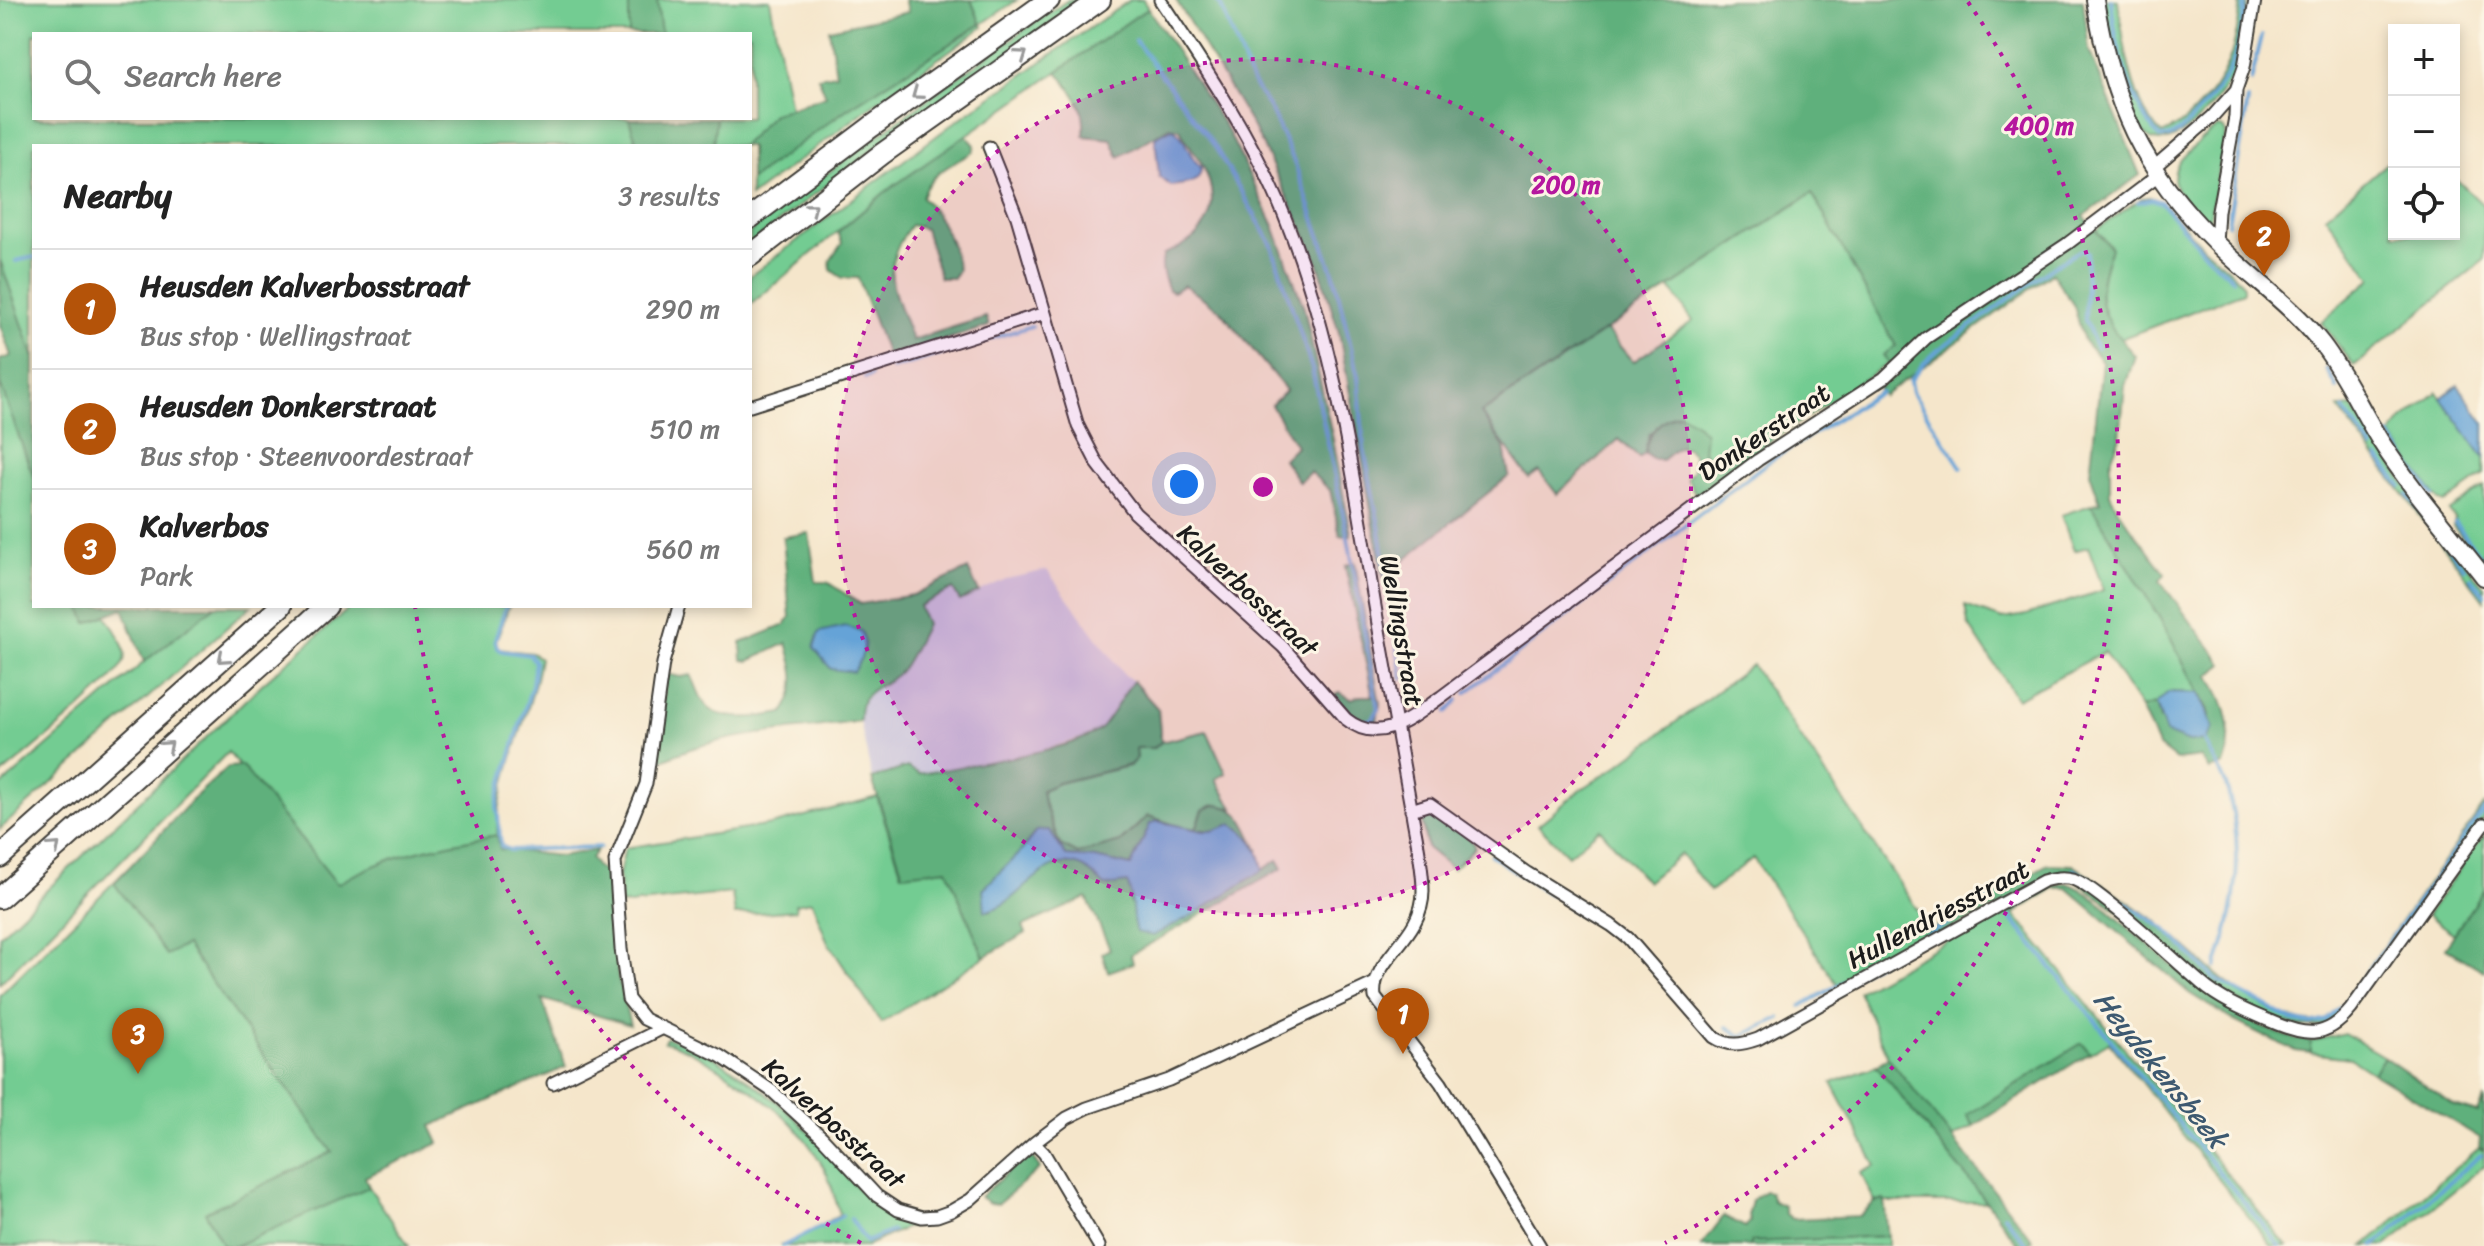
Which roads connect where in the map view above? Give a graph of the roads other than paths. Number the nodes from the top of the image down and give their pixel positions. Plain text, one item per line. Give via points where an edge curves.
1 (1049, 0) edge
2 (1100, 0) edge
3 (1160, 0) edge
4 (2095, 0) edge
5 (2255, 0) edge
6 (2236, 90) junction
7 (989, 147) dead end
8 (2155, 172) junction
9 (752, 216) edge
10 (2216, 244) junction
11 (752, 254) edge
12 (1045, 313) junction
13 (752, 405) edge
14 (2484, 577) edge
15 (279, 608) edge
16 (325, 608) edge
17 (678, 608) edge
18 (1397, 728) junction
19 (1411, 810) junction
20 (2484, 824) edge
21 (0, 857) edge
22 (0, 898) edge
23 (1373, 984) junction
24 (661, 1029) junction
25 (553, 1083) dead end
26 (1034, 1143) junction
27 (1099, 1246) edge
28 (1540, 1246) edge

1 -> 9 highway
11 -> 2 highway via 882,154
3 - 18 street, Wellingstraat via 1266,174 1294,240 1328,350
4 - 8 street via 2121,108
5 - 6 street
6 - 8 street, Donkerstraat
6 - 10 street
7 - 12 street, Kalverbosstraat via 1017,217
8 - 10 street
8 - 18 street, Donkerstraat via 2067,244 1926,338 1884,378 1758,460
10 - 14 street via 2308,326 2383,445
12 - 13 street
12 - 18 street, Kalverbosstraat via 1078,426 1115,490 1163,542 1283,647 1355,727
15 -> 21 highway
22 -> 16 highway
17 - 24 street, Kalverbosstraat via 663,663 646,784 615,861 628,999 644,1019
18 - 19 street, Wellingstraat
19 - 20 street, Hullendriesstraat via 1430,804 1438,808 1479,841 1611,925 1714,1037 1739,1045 2058,877 2088,887 2225,999 2301,1033 2328,1030 2356,1003
19 - 23 street, Wellingstraat via 1423,893 1420,913
23 - 26 street, Kalverbosstraat via 1169,1080 1087,1108
23 - 28 street via 1375,997 1441,1083
24 - 25 street
24 - 26 street, Kalverbosstraat via 720,1056 772,1091 877,1196 898,1210 922,1217 951,1211
26 - 27 street

